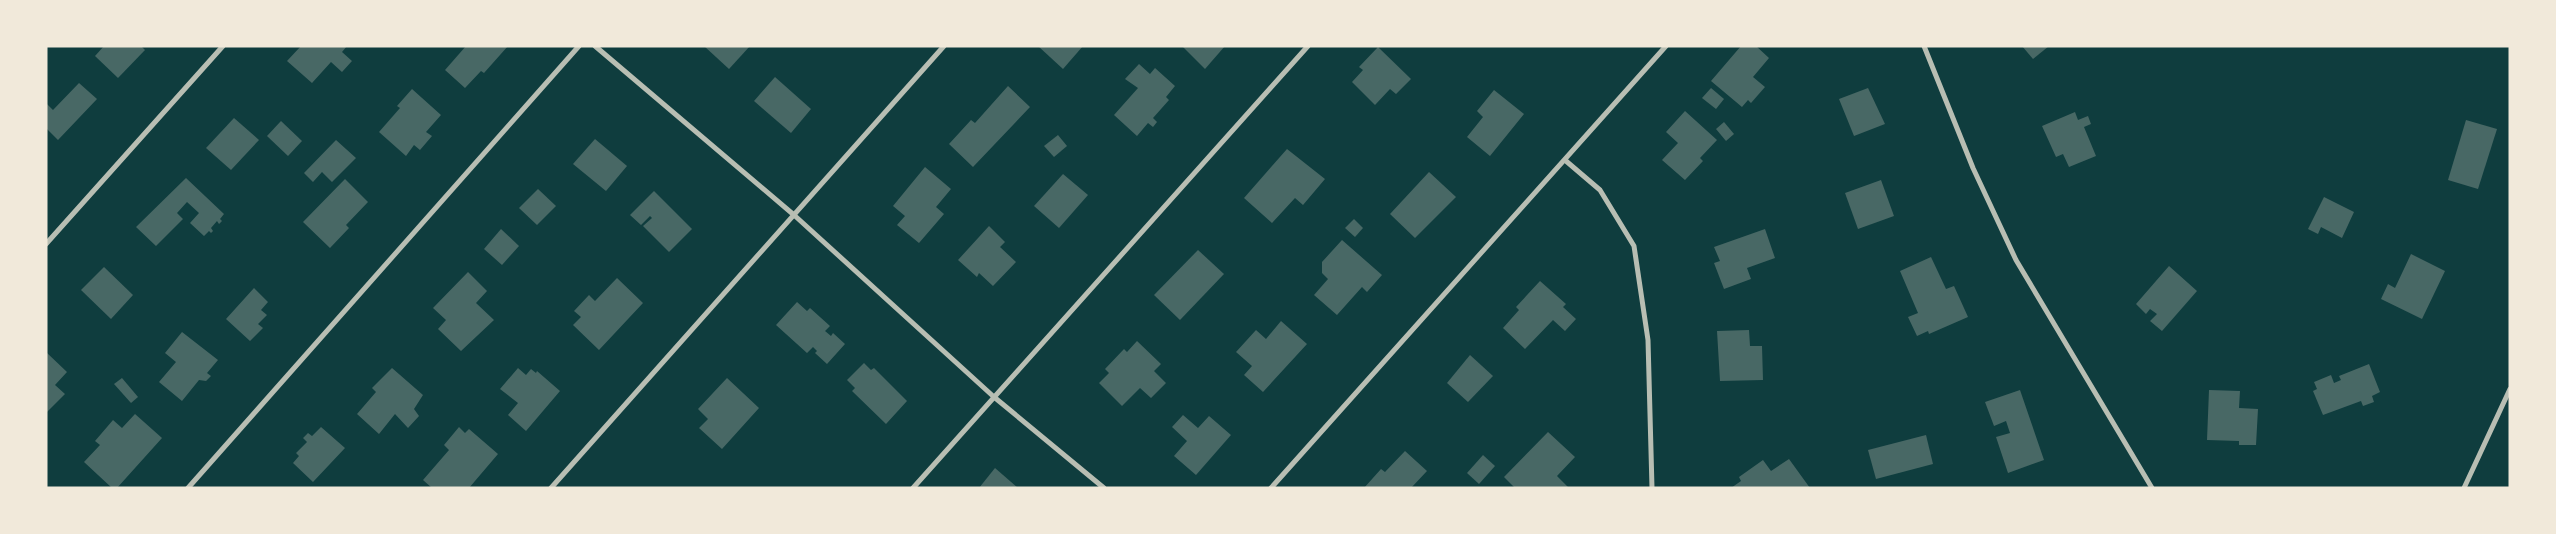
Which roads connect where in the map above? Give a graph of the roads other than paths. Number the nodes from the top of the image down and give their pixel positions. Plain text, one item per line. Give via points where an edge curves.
1 (223, 46) edge
2 (579, 46) edge
3 (596, 46) edge
4 (944, 46) edge
5 (1308, 46) edge
6 (1666, 46) edge
7 (1924, 46) edge
8 (1566, 161) junction
9 (794, 215) junction
10 (46, 244) edge
11 (2510, 389) edge
12 (994, 397) junction
13 (188, 488) edge
14 (551, 488) edge
15 (913, 488) edge
16 (1104, 488) edge
17 (1271, 488) edge
18 (1652, 488) edge
19 (2152, 488) edge
20 (2464, 488) edge

1 - 10 street
2 - 13 street
3 - 9 street
4 - 9 street
5 - 12 street
6 - 8 street
7 - 19 street via 1973,168 2016,260
8 - 17 street
8 - 18 street via 1600,190 1634,246 1648,340
9 - 12 street
9 - 14 street
11 - 20 street
12 - 15 street
12 - 16 street

